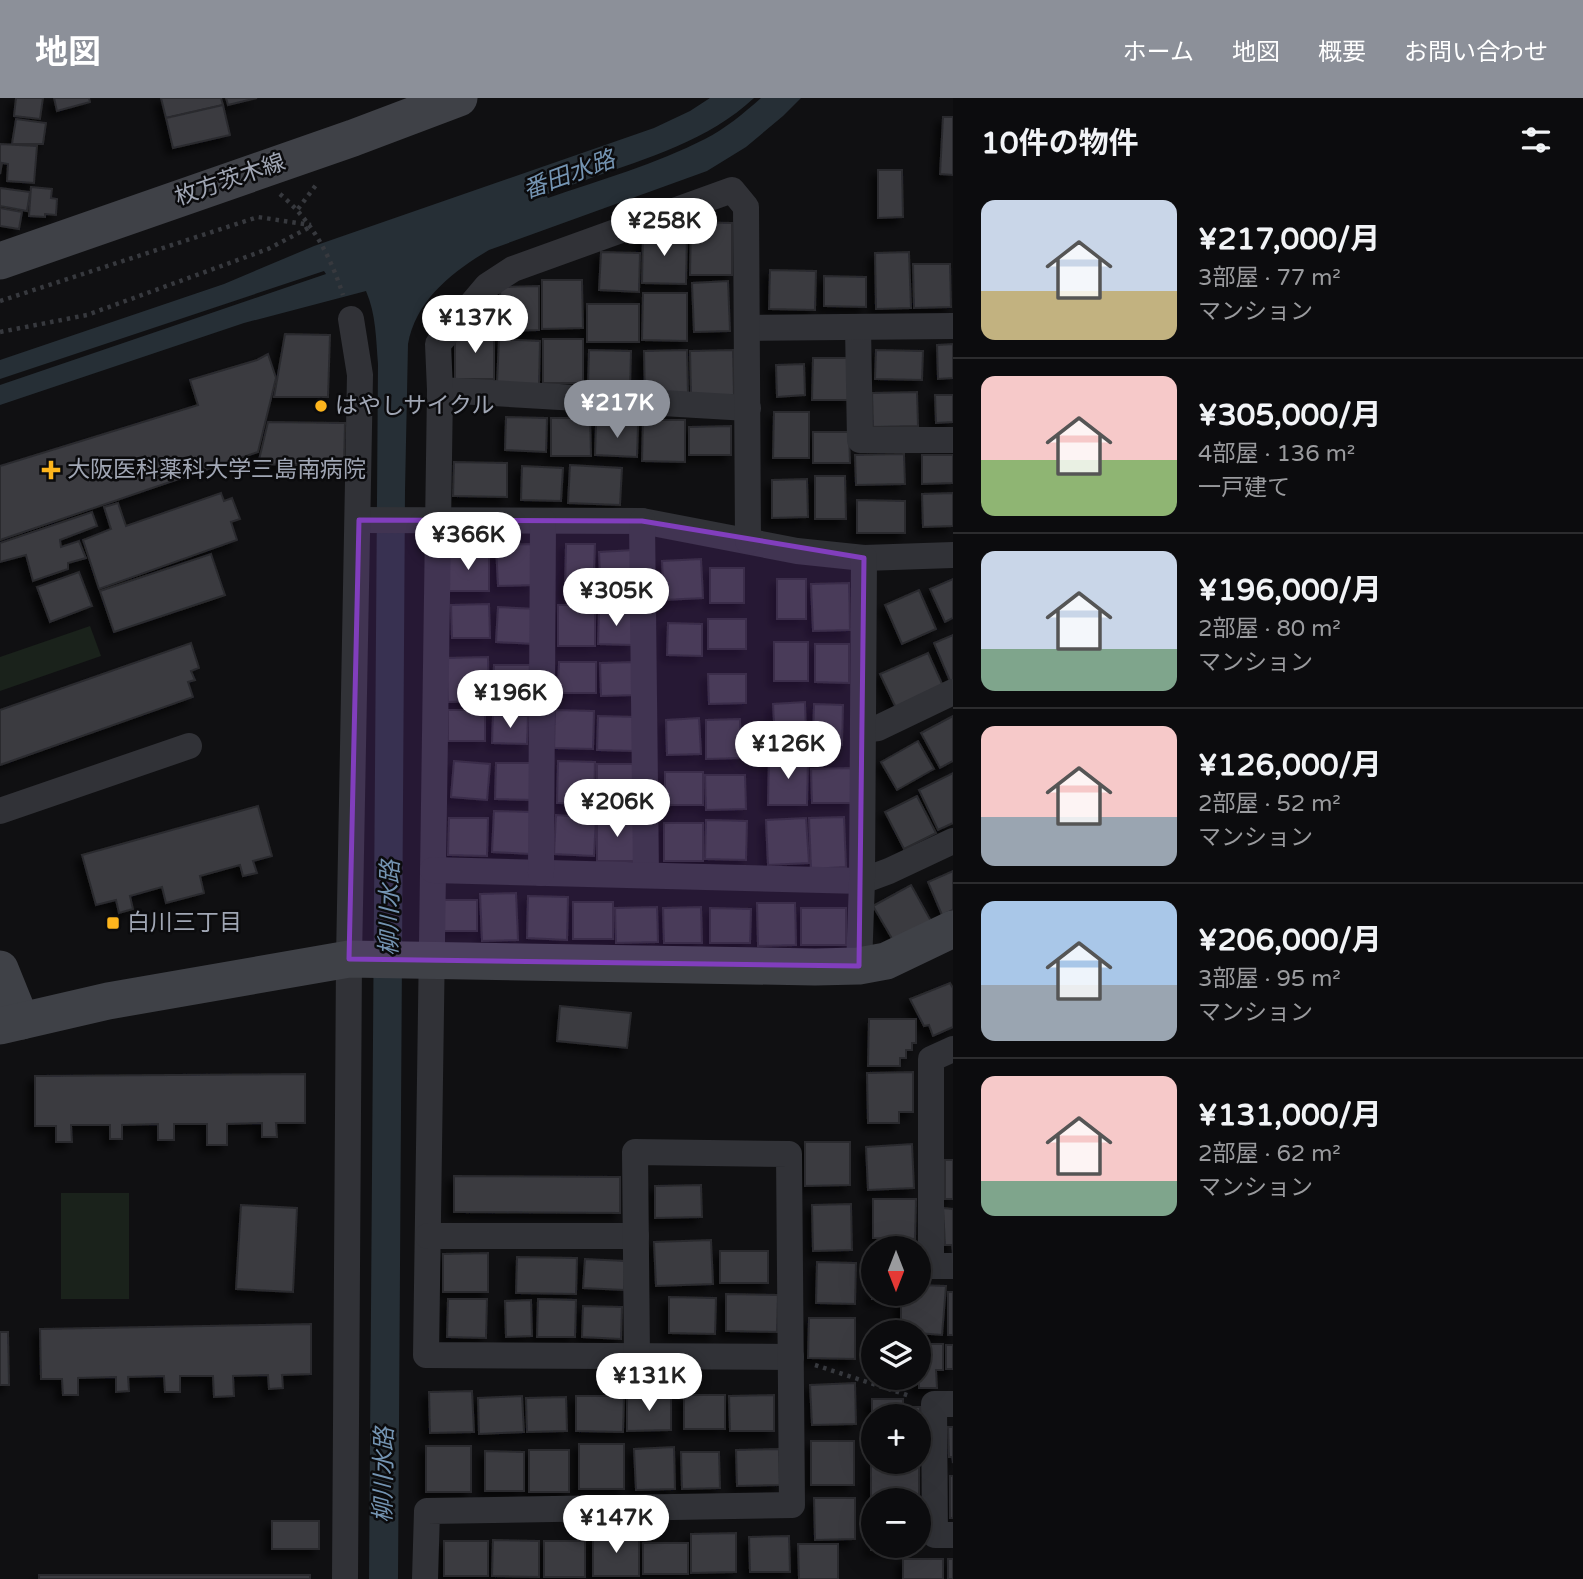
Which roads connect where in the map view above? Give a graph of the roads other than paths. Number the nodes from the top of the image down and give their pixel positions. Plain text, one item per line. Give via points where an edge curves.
1 (459, 98) edge
2 (421, 104) edge
3 (0, 261) edge
4 (351, 319) road end
5 (953, 326) edge
6 (858, 327) junction
7 (747, 328) junction
8 (440, 390) junction
9 (748, 408) junction
10 (953, 440) edge
11 (367, 520) junction
12 (430, 520) junction
13 (543, 521) junction
14 (642, 521) junction
15 (748, 541) junction
16 (953, 555) edge
17 (864, 558) junction
18 (953, 692) edge
19 (863, 730) junction
20 (189, 746) dead end
21 (0, 811) edge
22 (953, 841) edge
23 (433, 870) junction
24 (541, 873) junction
25 (646, 875) junction
26 (862, 881) junction
27 (953, 929) edge
28 (349, 959) junction
29 (432, 960) junction
30 (859, 966) junction
31 (0, 969) edge
32 (11, 1023) edge
33 (953, 1049) edge
34 (942, 1132) edge
35 (428, 1236) junction
36 (636, 1236) junction
37 (953, 1266) edge
38 (637, 1357) junction
39 (791, 1357) junction
40 (944, 1404) edge
41 (953, 1535) edge
42 (345, 1579) edge
43 (425, 1579) edge

1 - 2 street, 枚方茨木線
2 - 3 street, 枚方茨木線 via 353,138
4 - 11 street via 360,375
5 - 6 street
6 - 7 street
6 - 10 street via 860,440
7 - 8 street via 746,207 732,190 513,269 487,286 438,344
7 - 9 street
8 - 9 street
8 - 12 street
9 - 15 street
11 - 12 street
11 - 28 street
12 - 13 street
12 - 23 street
13 - 14 street
13 - 24 street
14 - 15 street
14 - 25 street
15 - 17 street
16 - 17 street
17 - 19 street
18 - 19 street via 878,728
19 - 26 street
20 - 21 street
22 - 26 street
23 - 24 street
23 - 29 street
24 - 25 street
25 - 26 street
26 - 30 street
27 - 30 street via 886,961
28 - 29 street
28 - 32 street via 108,1000
28 - 42 street
29 - 30 street
29 - 35 street
31 - 32 street
33 - 34 street via 931,1059
34 - 37 street via 931,1266
35 - 36 street
35 - 38 street via 426,1355
36 - 38 street
36 - 39 street via 635,1152 789,1154
38 - 39 street
39 - 43 street via 792,1505 427,1511
40 - 41 street via 935,1535

